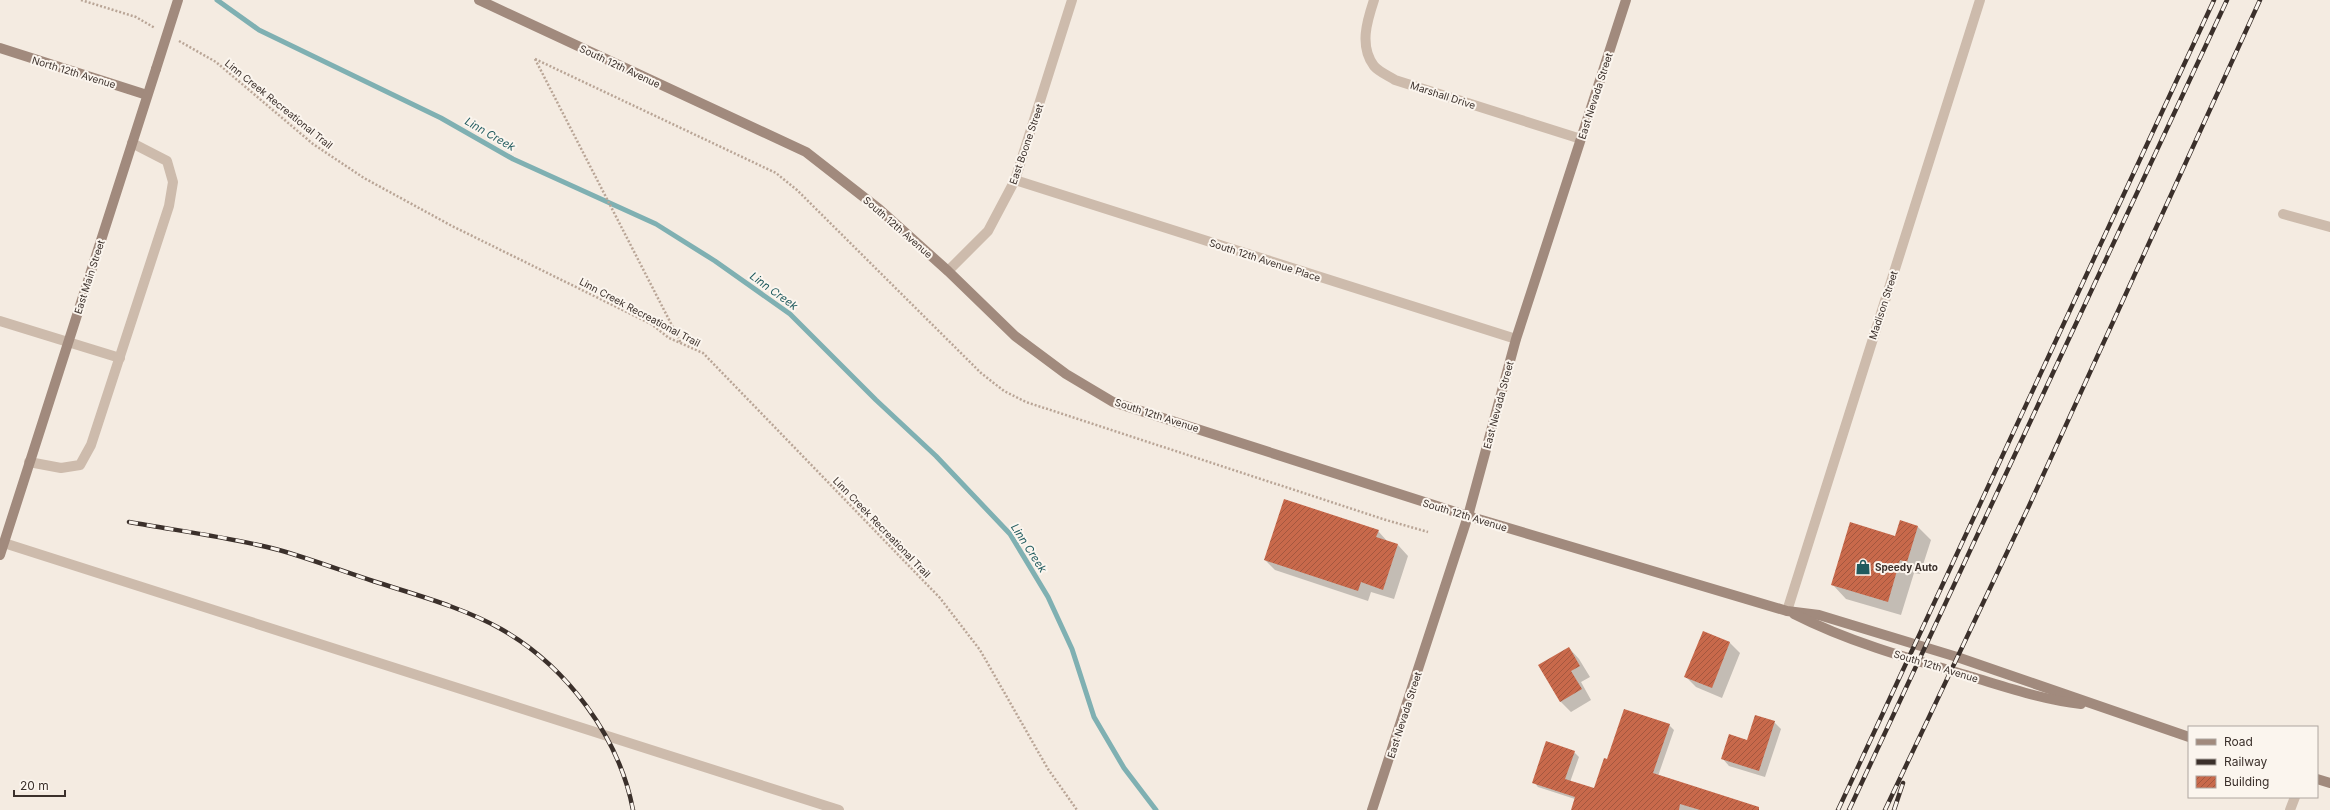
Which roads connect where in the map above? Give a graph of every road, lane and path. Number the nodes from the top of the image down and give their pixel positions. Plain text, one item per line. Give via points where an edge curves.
1 (81, 0) edge
2 (178, 0) edge
3 (478, 0) edge
4 (1072, 0) edge
5 (1374, 0) edge
6 (1626, 0) edge
7 (1980, 0) edge
8 (156, 29) dead end
9 (176, 40) dead end
10 (0, 48) edge
11 (147, 95) junction
12 (1581, 139) junction
13 (132, 143) junction
14 (1015, 180) junction
15 (2283, 214) dead end
16 (2330, 228) edge
17 (948, 270) junction
18 (0, 321) edge
19 (1516, 339) junction
20 (68, 342) junction
21 (681, 343) junction
22 (120, 358) junction
23 (29, 462) junction
24 (1468, 516) junction
25 (1428, 532) dead end
26 (4, 544) junction
27 (0, 555) edge
28 (1787, 611) junction
29 (2091, 705) junction
30 (2188, 737) edge
31 (2318, 779) edge
32 (2330, 783) edge
33 (2295, 798) edge
34 (839, 810) edge
35 (1077, 810) edge
36 (1372, 810) edge
37 (2290, 810) edge

1 - 8 path via 136,17
2 - 11 main road, East Main Street, bridge
3 - 17 main road, South 12th Avenue via 806,152 879,209
4 - 14 street, East Boone Street
5 - 12 street, Marshall Drive via 1366,26 1366,48 1375,67 1395,80
6 - 12 main road, East Nevada Street
7 - 28 street, Madison Street
9 - 21 path, Linn Creek Recreational Trail via 216,62 313,144 364,178 452,226 651,324 669,338
10 - 11 main road, North 12th Avenue
11 - 13 main road, East Main Street
12 - 19 main road, East Nevada Street
13 - 20 main road, East Main Street
13 - 22 street via 167,161 173,182 169,206
14 - 17 street, East Boone Street via 988,231
14 - 19 street, South 12th Avenue Place
15 - 16 street
17 - 24 main road, South 12th Avenue via 1014,336 1066,374 1113,402
18 - 20 street
19 - 24 main road, East Nevada Street
20 - 22 street
20 - 23 main road, East Main Street
21 - 25 path via 535,59 776,173 797,190 981,373 1004,391 1026,402
21 - 35 path, Linn Creek Recreational Trail via 703,353 940,598 980,650 1048,769
22 - 23 street via 91,446 80,465 61,468
23 - 26 main road, East Main Street
24 - 28 main road, South 12th Avenue
24 - 36 main road, East Nevada Street
26 - 27 main road, East Main Street
26 - 34 street
28 - 29 main road, South 12th Avenue via 1819,615 1957,657 2057,690
28 - 29 main road, South 12th Avenue via 1820,628 1907,658 2054,701
29 - 30 main road, South 12th Avenue
31 - 32 main road
33 - 37 street

